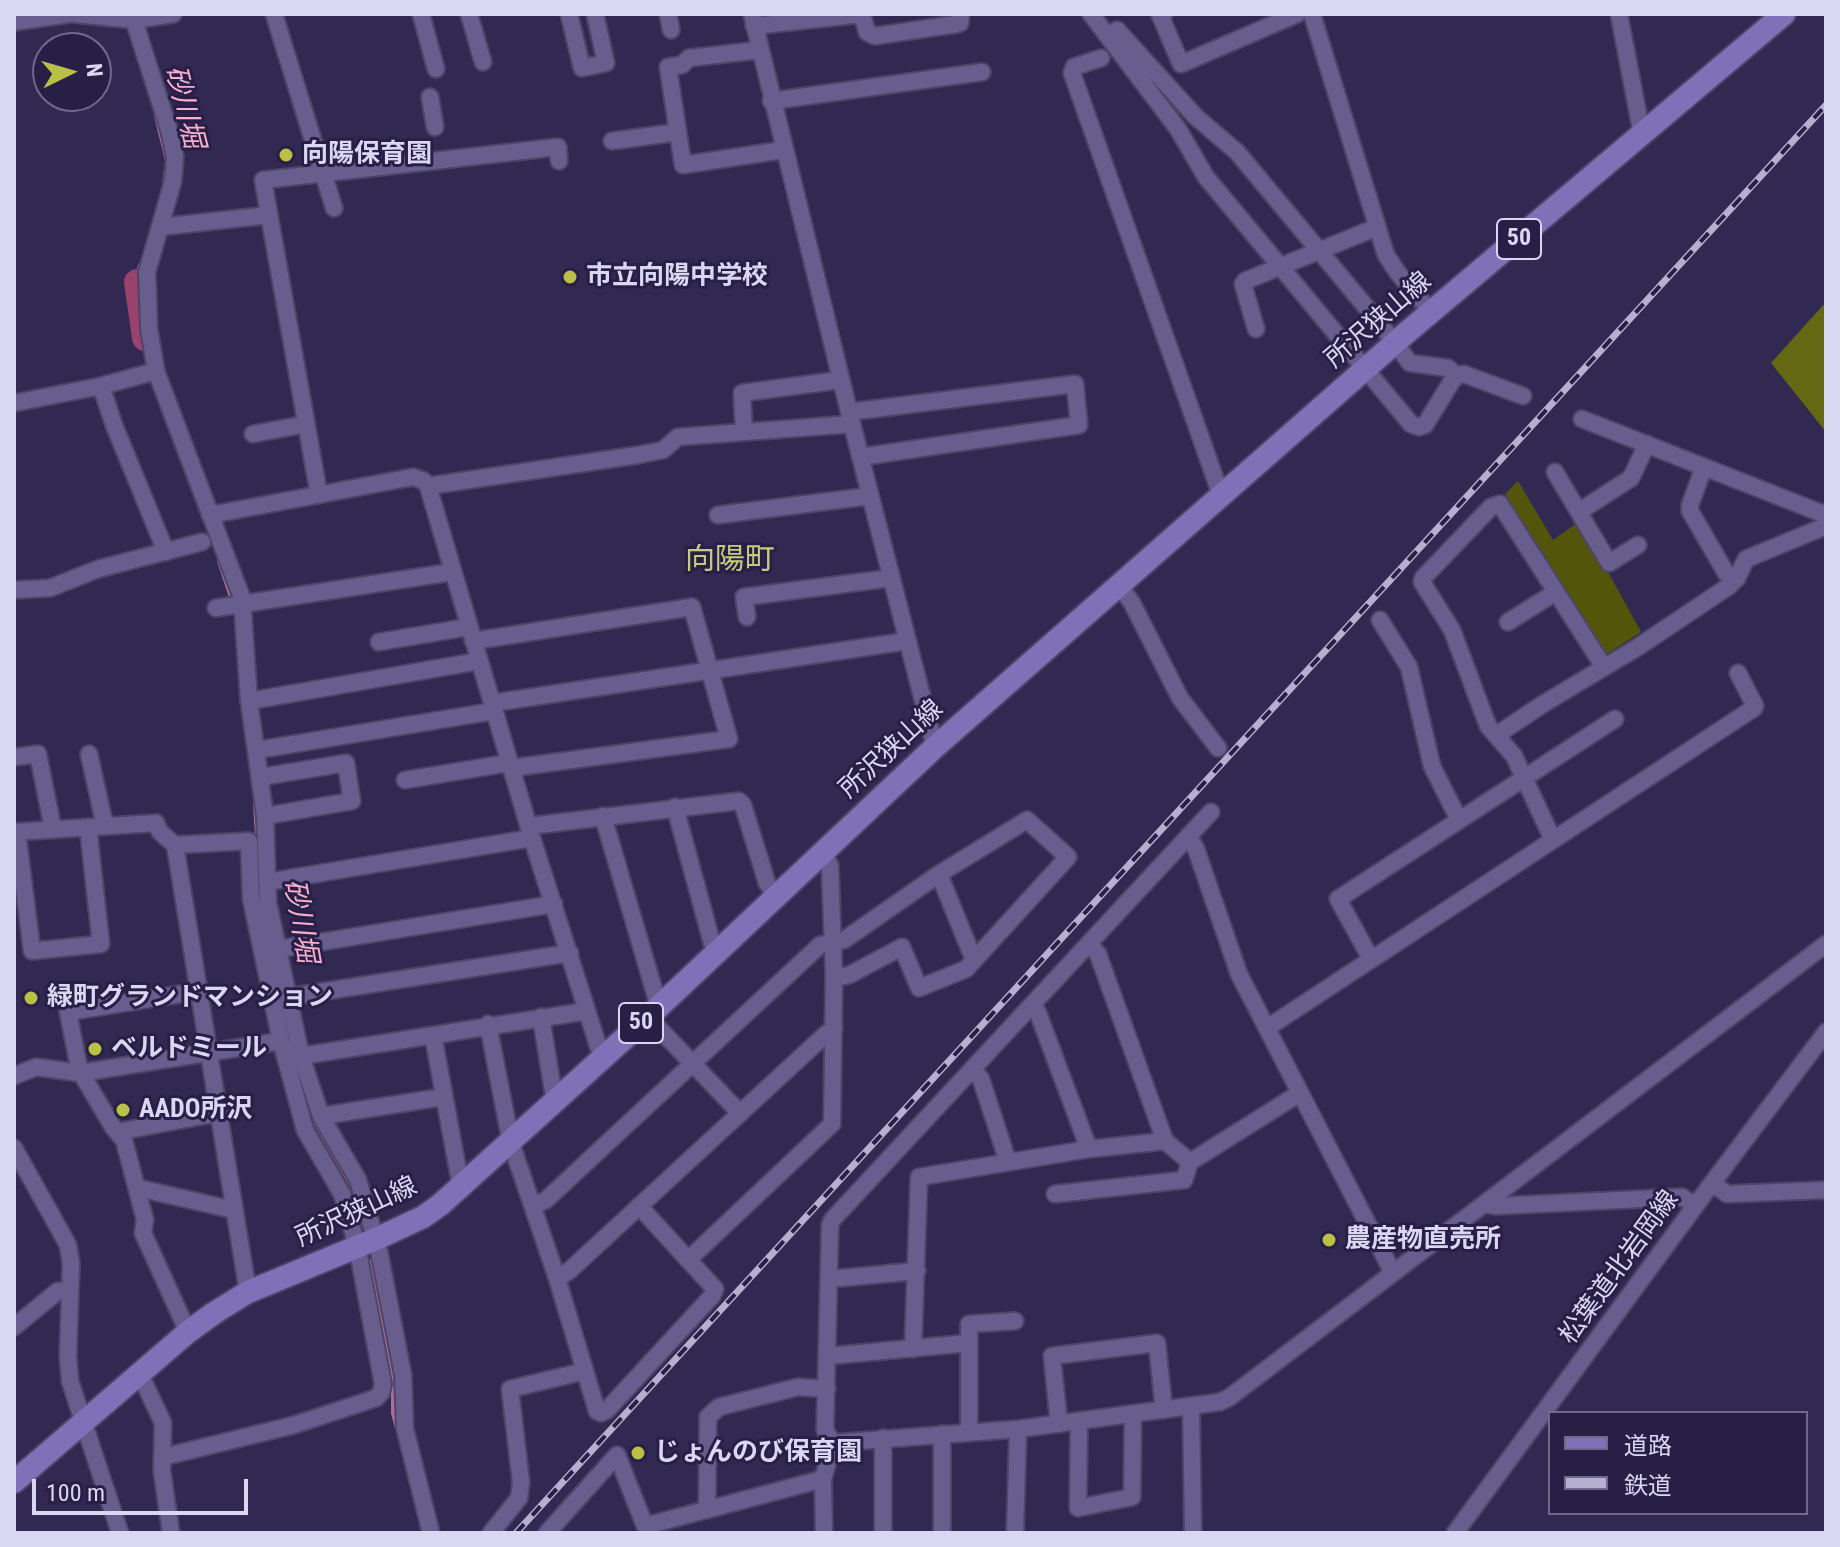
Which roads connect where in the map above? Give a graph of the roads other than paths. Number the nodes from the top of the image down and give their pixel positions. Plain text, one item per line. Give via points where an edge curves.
1 (72, 14) edge
2 (173, 14) edge
3 (274, 14) edge
4 (421, 14) edge
5 (469, 14) edge
6 (569, 14) edge
7 (595, 14) edge
8 (862, 14) edge
9 (961, 14) edge
10 (1091, 14) edge
11 (1102, 14) edge
12 (1164, 14) edge
13 (1297, 14) edge
14 (1312, 14) edge
15 (1619, 14) edge
16 (1784, 14) edge
17 (130, 17) edge
18 (753, 20) edge
19 (14, 22) edge
20 (760, 50) junction
21 (1101, 58) dead end
22 (483, 62) dead end
23 (436, 69) dead end
24 (982, 72) dead end
25 (430, 97) dead end
26 (771, 101) junction
27 (435, 127) dead end
28 (678, 132) junction
29 (1642, 135) junction
30 (612, 141) dead end
31 (783, 150) junction
32 (559, 161) dead end
33 (324, 174) junction
34 (334, 208) dead end
35 (269, 215) junction
36 (160, 227) junction
37 (1370, 230) dead end
38 (1319, 251) junction
39 (1282, 267) junction
40 (1432, 313) junction
41 (1256, 329) dead end
42 (1395, 344) junction
43 (1366, 369) junction
44 (156, 371) junction
45 (1457, 376) junction
46 (840, 380) junction
47 (101, 386) junction
48 (1523, 396) dead end
49 (14, 403) edge
50 (850, 418) junction
51 (1582, 419) dead end
52 (306, 424) junction
53 (744, 432) junction
54 (253, 434) dead end
55 (1647, 444) junction
56 (860, 457) junction
57 (1704, 467) junction
58 (1555, 472) dead end
59 (428, 486) junction
60 (319, 495) junction
61 (1221, 495) junction
62 (870, 496) junction
63 (1580, 511) junction
64 (210, 515) junction
65 (718, 515) dead end
66 (1826, 515) edge
67 (1826, 526) edge
68 (202, 542) dead end
69 (1638, 545) dead end
70 (166, 552) junction
71 (452, 572) junction
72 (891, 578) junction
73 (1737, 578) junction
74 (1120, 586) junction
75 (14, 590) edge
76 (1556, 592) junction
77 (242, 605) junction
78 (216, 608) dead end
79 (747, 617) dead end
80 (1380, 620) dead end
81 (1508, 622) dead end
82 (471, 634) junction
83 (907, 641) junction
84 (379, 642) dead end
85 (479, 661) junction
86 (1604, 667) junction
87 (710, 670) junction
88 (1738, 673) dead end
89 (249, 701) junction
90 (493, 707) junction
91 (1615, 719) dead end
92 (1499, 738) junction
93 (935, 747) junction
94 (1218, 748) dead end
95 (257, 750) junction
96 (89, 754) dead end
97 (15, 757) edge
98 (510, 766) junction
99 (261, 777) junction
100 (1525, 779) junction
101 (405, 780) dead end
102 (675, 807) junction
103 (1211, 812) dead end
104 (265, 816) junction
105 (603, 816) junction
106 (1459, 820) junction
107 (105, 826) junction
108 (88, 827) junction
109 (53, 829) junction
110 (16, 832) edge
111 (530, 832) junction
112 (1188, 836) junction
113 (1553, 840) junction
114 (175, 845) junction
115 (824, 851) junction
116 (258, 859) junction
117 (939, 874) junction
118 (267, 882) junction
119 (776, 896) junction
120 (554, 904) junction
121 (832, 942) junction
122 (1826, 944) edge
123 (1090, 945) junction
124 (278, 949) junction
125 (570, 953) junction
126 (715, 954) junction
127 (1371, 959) junction
128 (974, 960) junction
129 (834, 978) junction
130 (199, 991) junction
131 (288, 997) junction
132 (1033, 1005) junction
133 (587, 1011) junction
134 (653, 1012) junction
135 (541, 1017) junction
136 (488, 1024) junction
137 (1267, 1028) junction
138 (834, 1029) junction
139 (1826, 1032) edge
140 (433, 1035) junction
141 (281, 1041) junction
142 (209, 1052) junction
143 (301, 1056) junction
144 (602, 1058) junction
145 (693, 1064) junction
146 (973, 1070) junction
147 (80, 1073) junction
148 (14, 1076) edge
149 (1300, 1093) junction
150 (443, 1097) junction
151 (555, 1103) junction
152 (218, 1113) junction
153 (740, 1113) junction
154 (321, 1116) junction
155 (117, 1132) junction
156 (1165, 1141) junction
157 (511, 1143) junction
158 (14, 1148) edge
159 (1089, 1149) junction
160 (1008, 1162) junction
161 (1190, 1162) junction
162 (1712, 1183) junction
163 (461, 1187) junction
164 (138, 1188) junction
165 (1826, 1190) edge
166 (1055, 1194) dead end
167 (1484, 1204) junction
168 (1695, 1205) junction
169 (533, 1206) junction
170 (639, 1206) junction
171 (234, 1210) junction
172 (366, 1243) junction
173 (688, 1260) junction
174 (917, 1271) junction
175 (1393, 1273) junction
176 (557, 1278) junction
177 (829, 1279) junction
178 (70, 1291) junction
179 (248, 1292) junction
180 (1015, 1321) dead end
181 (14, 1327) edge
182 (188, 1332) junction
183 (969, 1343) junction
184 (913, 1349) junction
185 (828, 1356) junction
186 (585, 1371) junction
187 (140, 1374) junction
188 (827, 1389) junction
189 (1191, 1406) junction
190 (1164, 1410) junction
191 (1133, 1414) junction
192 (84, 1421) junction
193 (1079, 1421) junction
194 (1059, 1424) junction
195 (1018, 1429) junction
196 (969, 1432) junction
197 (942, 1434) junction
198 (883, 1438) junction
199 (833, 1443) junction
200 (163, 1457) junction
201 (823, 1479) junction
202 (14, 1482) edge
203 (707, 1510) junction
204 (642, 1530) edge
205 (120, 1533) edge
206 (171, 1533) edge
207 (431, 1533) edge
208 (491, 1533) edge
209 (547, 1533) edge
210 (824, 1533) edge
211 (883, 1533) edge
212 (942, 1533) edge
213 (1015, 1533) edge
214 (1193, 1533) edge
215 (1455, 1533) edge

1 - 17 street
1 - 19 street
2 - 17 street
3 - 33 street
4 - 23 street
5 - 22 street
6 - 7 street via 582,68 606,63
8 - 9 street via 867,32 875,36 957,24
8 - 18 street
10 - 39 street via 1178,129 1206,177
11 - 38 street via 1193,113 1237,152
12 - 13 street via 1160,15 1181,64
14 - 40 street via 1386,255
15 - 29 street
16 - 29 main road, 所沢狭山線 / 50
17 - 36 street via 175,157
18 - 20 street
20 - 26 street
20 - 28 street via 689,58 668,67
21 - 61 street via 1074,67 1072,73
24 - 26 street
25 - 27 street
26 - 31 street
28 - 30 street
28 - 31 street via 683,165
29 - 40 main road, 所沢狭山線 / 50
31 - 46 street
32 - 33 street via 558,147
33 - 34 street
33 - 35 street via 263,180
35 - 36 street
35 - 52 street
36 - 44 street via 147,272
37 - 38 street
38 - 39 street
38 - 42 street
39 - 41 street via 1243,284
39 - 43 street
40 - 42 main road, 所沢狭山線 / 50
42 - 43 main road, 所沢狭山線 / 50
42 - 45 street via 1410,363 1448,368
43 - 45 street via 1419,427
43 - 61 main road, 所沢狭山線 / 50
44 - 47 street
44 - 64 street
45 - 48 street
46 - 50 street
46 - 53 street via 742,393
47 - 49 street
47 - 70 street
50 - 53 street
50 - 56 street
50 - 56 street via 1075,384 1079,425
51 - 55 street
52 - 54 street
52 - 60 street
53 - 59 street via 678,437 660,451
55 - 57 street
55 - 63 street via 1631,478
56 - 62 street
57 - 66 street
57 - 73 street via 1690,511 1726,573
58 - 63 street
59 - 60 street via 413,477
59 - 71 street
60 - 64 street
61 - 74 main road, 所沢狭山線 / 50
62 - 65 street
62 - 72 street
63 - 69 street via 1609,563
64 - 77 street
67 - 73 street via 1746,559
68 - 70 street
70 - 75 street via 50,588
71 - 77 street
71 - 82 street
72 - 79 street via 744,597
72 - 83 street
73 - 86 street
74 - 93 main road, 所沢狭山線 / 50
74 - 94 street via 1180,698
76 - 81 street
76 - 86 street
76 - 92 street via 1498,504 1423,578 1451,627 1486,721
77 - 78 street
77 - 89 street
80 - 106 street via 1409,667 1432,766
82 - 84 street
82 - 85 street
82 - 87 street via 692,607
83 - 87 street
83 - 93 street
85 - 89 street
85 - 90 street
86 - 92 street
87 - 90 street
87 - 98 street via 729,739
88 - 113 street via 1754,708
89 - 95 street
90 - 95 street
90 - 98 street
91 - 100 street
92 - 100 street
93 - 115 main road, 所沢狭山線 / 50
95 - 99 street
96 - 107 street
97 - 109 street via 38,754
98 - 101 street
98 - 111 street
99 - 104 street
99 - 104 street via 346,763 352,801
100 - 106 street
100 - 113 street
102 - 105 street
102 - 119 street via 741,802
102 - 126 street
103 - 112 street
104 - 116 street
105 - 111 street
105 - 134 street
106 - 127 street via 1338,899
107 - 108 street
107 - 114 street via 156,823
108 - 109 street
108 - 110 street via 101,944 32,951
109 - 110 street
111 - 118 street
111 - 120 street
112 - 123 street
112 - 137 street via 1239,974
113 - 127 street
114 - 116 street via 249,841
114 - 130 street
115 - 119 main road, 所沢狭山線 / 50
115 - 121 street via 830,866
116 - 118 street
116 - 141 street via 251,898
117 - 121 street via 844,940
117 - 128 street
117 - 128 street via 1027,820 1068,857
118 - 124 street
119 - 126 main road, 所沢狭山線 / 50
120 - 124 street
120 - 125 street
121 - 129 street
121 - 145 street via 820,945
122 - 167 street
123 - 132 street
123 - 156 street via 1098,954
124 - 131 street
125 - 131 street
125 - 133 street
126 - 134 main road, 所沢狭山線 / 50
127 - 137 street
128 - 129 street via 966,969 919,988 902,947
129 - 138 street
130 - 142 street
130 - 147 street via 68,1012
131 - 143 street
132 - 146 street
132 - 159 street
133 - 135 street
133 - 144 street
134 - 144 main road, 所沢狭山線 / 50
134 - 145 street
135 - 136 street
135 - 151 street
136 - 140 street
136 - 157 street
137 - 149 street
138 - 153 street
138 - 173 street via 832,1124
139 - 162 street, 松葉道北岩岡線
140 - 143 street
140 - 150 street
141 - 142 street
141 - 172 street via 305,1130
142 - 147 street
142 - 152 street
143 - 154 street
144 - 151 main road, 所沢狭山線 / 50
145 - 153 street
145 - 169 street via 546,1200
146 - 160 street via 981,1079
146 - 177 street via 833,1219
147 - 148 street via 36,1067
147 - 155 street
149 - 161 street
149 - 175 street
150 - 154 street
150 - 163 street
151 - 157 main road, 所沢狭山線 / 50
152 - 155 street
152 - 171 street
153 - 170 street
154 - 172 street via 358,1180
155 - 164 street via 130,1155
156 - 159 street
156 - 161 street
157 - 163 main road, 所沢狭山線 / 50
157 - 169 street
158 - 178 street via 66,1237
159 - 160 street
160 - 174 street via 919,1177
161 - 166 street via 1184,1180
162 - 165 street via 1727,1194
162 - 168 street, 松葉道北岩岡線
163 - 172 main road, 所沢狭山線 / 50 via 423,1217
164 - 171 street
164 - 182 street via 143,1233
167 - 168 street via 1682,1197
167 - 175 street
168 - 215 street, 松葉道北岩岡線
169 - 176 street
170 - 173 street
170 - 176 street
171 - 179 street
172 - 179 main road, 所沢狭山線 / 50
172 - 200 street via 381,1393 294,1425
172 - 207 street via 403,1375 405,1429
173 - 186 street via 715,1289 712,1296 607,1410 597,1411
174 - 177 street
174 - 184 street
175 - 189 street via 1230,1397
176 - 186 street
177 - 185 street
178 - 181 street via 58,1291
178 - 192 street via 68,1370
179 - 182 main road, 所沢狭山線 / 50
180 - 183 street via 969,1324
182 - 187 main road, 所沢狭山線 / 50
183 - 184 street
183 - 196 street
184 - 185 street
185 - 188 street
186 - 208 street via 510,1389 519,1498
187 - 192 main road, 所沢狭山線 / 50
187 - 200 street via 163,1423
188 - 199 street via 825,1430
188 - 203 street via 798,1387 719,1407 708,1417
189 - 190 street
189 - 214 street
190 - 191 street
190 - 194 street via 1157,1343 1052,1356
191 - 193 street
191 - 193 street via 1132,1497 1078,1508
192 - 202 main road, 所沢狭山線 / 50
192 - 205 street
193 - 194 street
194 - 195 street
195 - 196 street
195 - 213 street
196 - 197 street
197 - 198 street
197 - 212 street
198 - 199 street
198 - 211 street
199 - 201 street
200 - 206 street
201 - 203 street
201 - 210 street
203 - 204 street
204 - 209 street via 617,1455

